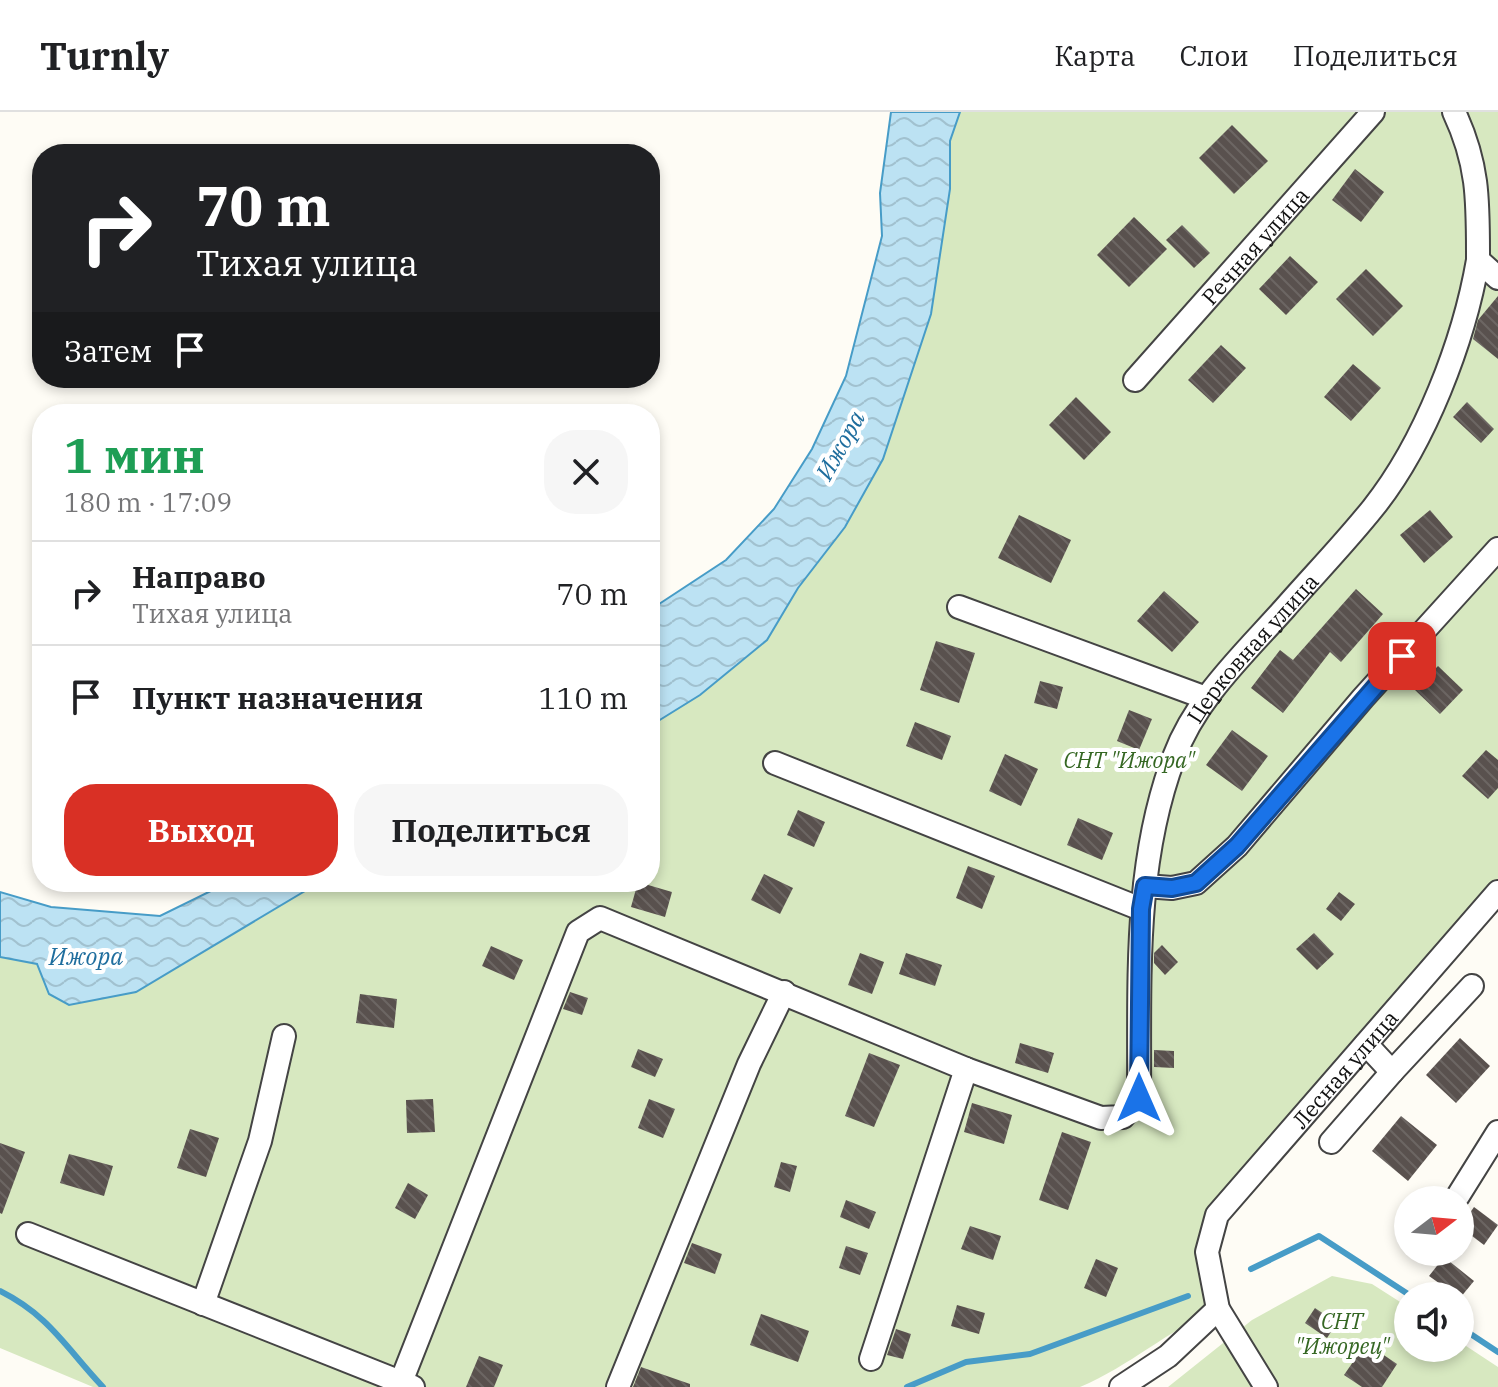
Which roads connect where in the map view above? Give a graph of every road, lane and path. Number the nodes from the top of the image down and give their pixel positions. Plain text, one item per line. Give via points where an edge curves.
1 (1373, 112) edge
2 (1454, 112) edge
3 (1488, 219) edge
4 (1478, 260) junction
5 (1498, 278) edge
6 (1135, 380) dead end
7 (1498, 549) edge
8 (959, 607) dead end
9 (1206, 698) junction
10 (775, 763) dead end
11 (1145, 886) junction
12 (1498, 892) edge
13 (1141, 909) junction
14 (1472, 986) dead end
15 (784, 992) junction
16 (284, 1036) dead end
17 (1366, 1044) junction
18 (966, 1069) junction
19 (1392, 1072) junction
20 (1498, 1132) edge
21 (1331, 1142) dead end
22 (1464, 1186) edge
23 (28, 1234) dead end
24 (203, 1304) junction
25 (1218, 1309) junction
26 (871, 1359) dead end
27 (407, 1384) edge
28 (618, 1387) edge
29 (1121, 1387) edge
30 (1266, 1387) edge

1 - 6 street, Речная улица
2 - 3 street, Церковная улица via 1470,146 1478,197
3 - 4 street, Церковная улица
4 - 5 street
4 - 9 street, Церковная улица via 1470,307 1446,370 1416,438 1375,506
7 - 11 street via 1237,846 1196,883
8 - 9 street
9 - 11 street, Церковная улица via 1174,756
10 - 13 street
11 - 13 street, Церковная улица
12 - 17 street, Лесная улица
13 - 18 street, Церковная улица via 1139,1098 1123,1117 1101,1118
14 - 19 street
15 - 18 street
15 - 27 street via 600,918 578,932
15 - 28 street via 749,1064
16 - 24 street via 260,1141
17 - 19 street
17 - 25 street, Лесная улица via 1217,1215 1207,1252
18 - 26 street
19 - 21 street
20 - 22 street
23 - 24 street
24 - 27 street
25 - 29 street via 1168,1356
25 - 30 street

